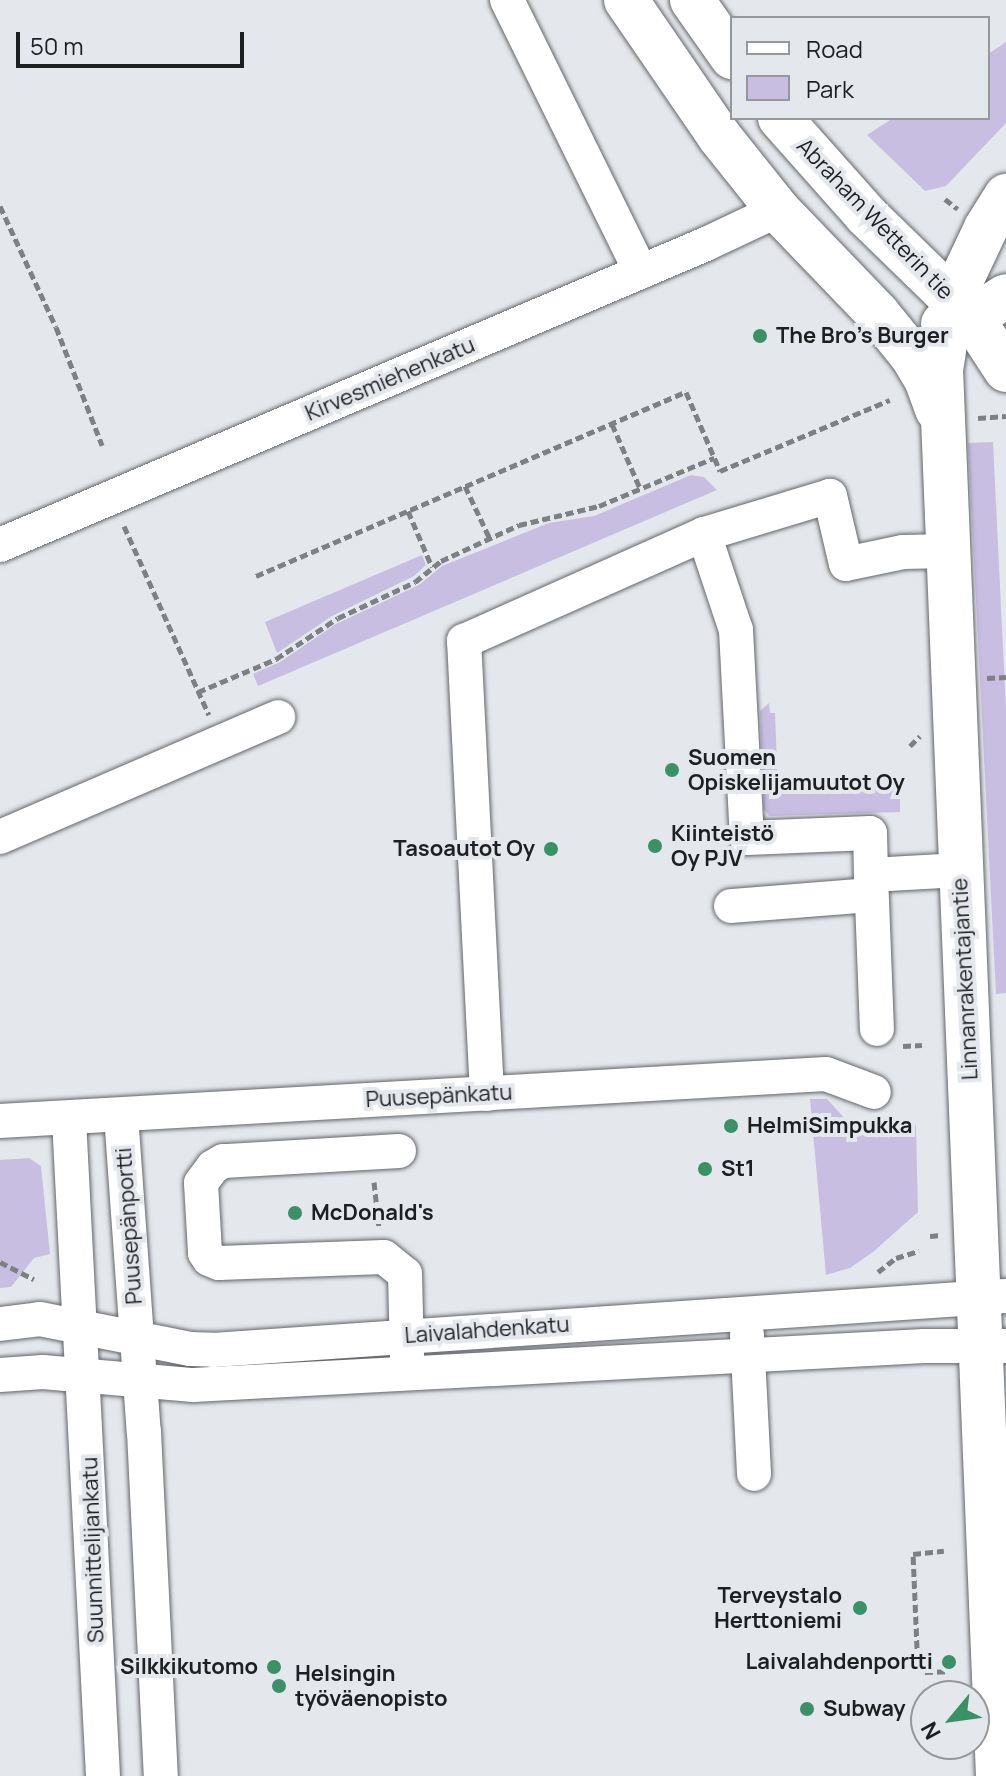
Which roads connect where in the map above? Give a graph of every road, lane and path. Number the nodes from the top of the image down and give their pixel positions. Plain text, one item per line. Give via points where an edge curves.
1 (507, 0) edge
2 (626, 0) edge
3 (692, 0) edge
4 (730, 54) edge
5 (782, 120) edge
6 (1006, 196) edge
7 (0, 206) edge
8 (778, 210) junction
9 (641, 272) junction
10 (969, 310) edge
11 (878, 314) junction
12 (1006, 370) edge
13 (890, 400) dead end
14 (941, 420) junction
15 (612, 424) junction
16 (102, 445) dead end
17 (714, 458) junction
18 (465, 486) junction
19 (640, 488) junction
20 (408, 511) junction
21 (124, 526) dead end
22 (704, 534) junction
23 (490, 539) junction
24 (0, 545) edge
25 (948, 551) junction
26 (432, 567) junction
27 (256, 576) dead end
28 (198, 692) junction
29 (278, 717) dead end
30 (220, 742) junction
31 (0, 837) edge
32 (960, 870) junction
33 (871, 885) junction
34 (731, 906) dead end
35 (877, 1029) dead end
36 (874, 1092) dead end
37 (487, 1094) junction
38 (121, 1115) junction
39 (69, 1119) junction
40 (0, 1121) edge
41 (399, 1151) dead end
42 (365, 1153) junction
43 (419, 1207) dead end
44 (379, 1209) junction
45 (374, 1255) junction
46 (0, 1262) edge
47 (34, 1279) dead end
48 (992, 1296) edge
49 (696, 1310) junction
50 (746, 1312) junction
51 (0, 1324) edge
52 (79, 1325) junction
53 (406, 1336) junction
54 (136, 1337) junction
55 (992, 1345) edge
56 (748, 1355) junction
57 (699, 1358) junction
58 (407, 1372) junction
59 (0, 1375) edge
60 (83, 1376) junction
61 (139, 1383) junction
62 (754, 1474) dead end
63 (944, 1551) dead end
64 (949, 1671) dead end
65 (103, 1776) edge
66 (161, 1776) edge
67 (998, 1776) edge

1 - 9 street
2 - 8 main road via 719,136
3 - 4 main road
5 - 10 main road, Abraham Wetterin tie via 866,215
6 - 10 main road, Linnanrakentajantie via 986,228
7 - 16 path via 61,338
8 - 9 street, Kirvesmiehenkatu
8 - 11 main road
9 - 24 street, Kirvesmiehenkatu
10 - 11 main road, Abraham Wetterin tie
10 - 12 main road, Abraham Wetterin tie
10 - 14 main road, Linnanrakentajantie
11 - 14 main road via 926,379
13 - 17 path via 720,471
14 - 25 main road, Linnanrakentajantie
15 - 17 path via 686,392
15 - 18 path
15 - 19 path
17 - 19 path
18 - 20 path
18 - 23 path
19 - 23 path
20 - 26 path
20 - 27 path
21 - 28 path
22 - 25 street via 830,496 846,564 903,552
22 - 33 street via 736,630 747,838 870,833
22 - 37 street via 464,641
23 - 26 path
25 - 32 main road, Linnanrakentajantie
26 - 28 path via 415,582 338,618 276,659
28 - 30 path
29 - 30 street
30 - 31 street
32 - 33 street
32 - 48 main road, Linnanrakentajantie
33 - 34 street
33 - 35 street
36 - 37 street, Puusepänkatu via 826,1074
37 - 38 street, Puusepänkatu
38 - 39 street, Puusepänkatu
38 - 54 street, Puusepänportti
39 - 40 street, Puusepänkatu
39 - 52 street
41 - 42 street
42 - 44 path
42 - 45 street via 223,1161 213,1167 201,1183 205,1253 219,1263
43 - 44 path
44 - 45 path
45 - 53 street via 405,1274
46 - 47 path
48 - 50 street, Laivalahdenkatu
48 - 55 main road, Linnanrakentajantie
49 - 50 street, Laivalahdenkatu
49 - 53 street, Laivalahdenkatu
49 - 57 street
50 - 56 street
51 - 52 street, Laivalahdenkatu via 40,1319
52 - 54 street, Laivalahdenkatu
52 - 60 street, Suunnittelijankatu
53 - 54 street, Laivalahdenkatu via 213,1350
53 - 58 street
54 - 61 street
55 - 56 street, Laivalahdenkatu
55 - 67 main road, Linnanrakentajantie
56 - 57 street, Laivalahdenkatu
56 - 62 street
57 - 58 street, Laivalahdenkatu
58 - 61 street, Laivalahdenkatu via 193,1385
59 - 60 street, Laivalahdenkatu
60 - 61 street, Laivalahdenkatu
60 - 65 street, Suunnittelijankatu
61 - 66 street
63 - 64 path via 913,1554 922,1672

